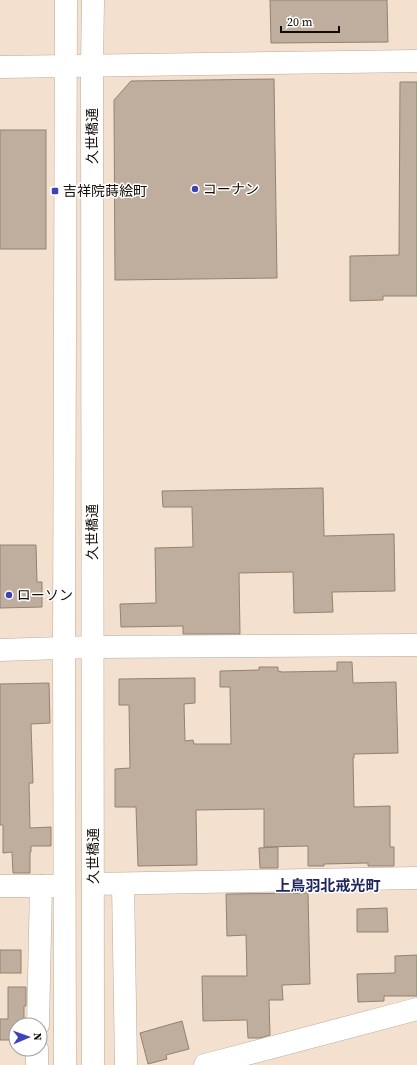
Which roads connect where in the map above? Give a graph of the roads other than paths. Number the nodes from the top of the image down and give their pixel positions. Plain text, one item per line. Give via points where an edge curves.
1 (66, 0) edge
2 (93, 0) edge
3 (417, 61) edge
4 (92, 65) junction
5 (66, 66) junction
6 (0, 67) edge
7 (417, 645) edge
8 (92, 647) junction
9 (64, 648) junction
10 (0, 650) edge
11 (417, 878) edge
12 (93, 884) junction
13 (124, 884) junction
14 (0, 886) edge
15 (41, 886) junction
16 (64, 886) junction
17 (417, 1009) edge
18 (38, 1017) edge
19 (65, 1065) edge
20 (93, 1065) edge
21 (126, 1065) edge
22 (205, 1065) edge

1 - 5 street, 久世橋通
2 - 4 street, 久世橋通
3 - 4 street
4 - 5 street
4 - 8 street, 久世橋通
5 - 6 street
5 - 9 street, 久世橋通
7 - 8 street
8 - 9 street
8 - 12 street, 久世橋通
9 - 10 street
9 - 16 street, 久世橋通
11 - 13 street
12 - 13 street
12 - 20 street, 久世橋通
13 - 21 street
14 - 15 street
15 - 16 street
15 - 18 street
16 - 19 street, 久世橋通
17 - 22 street

